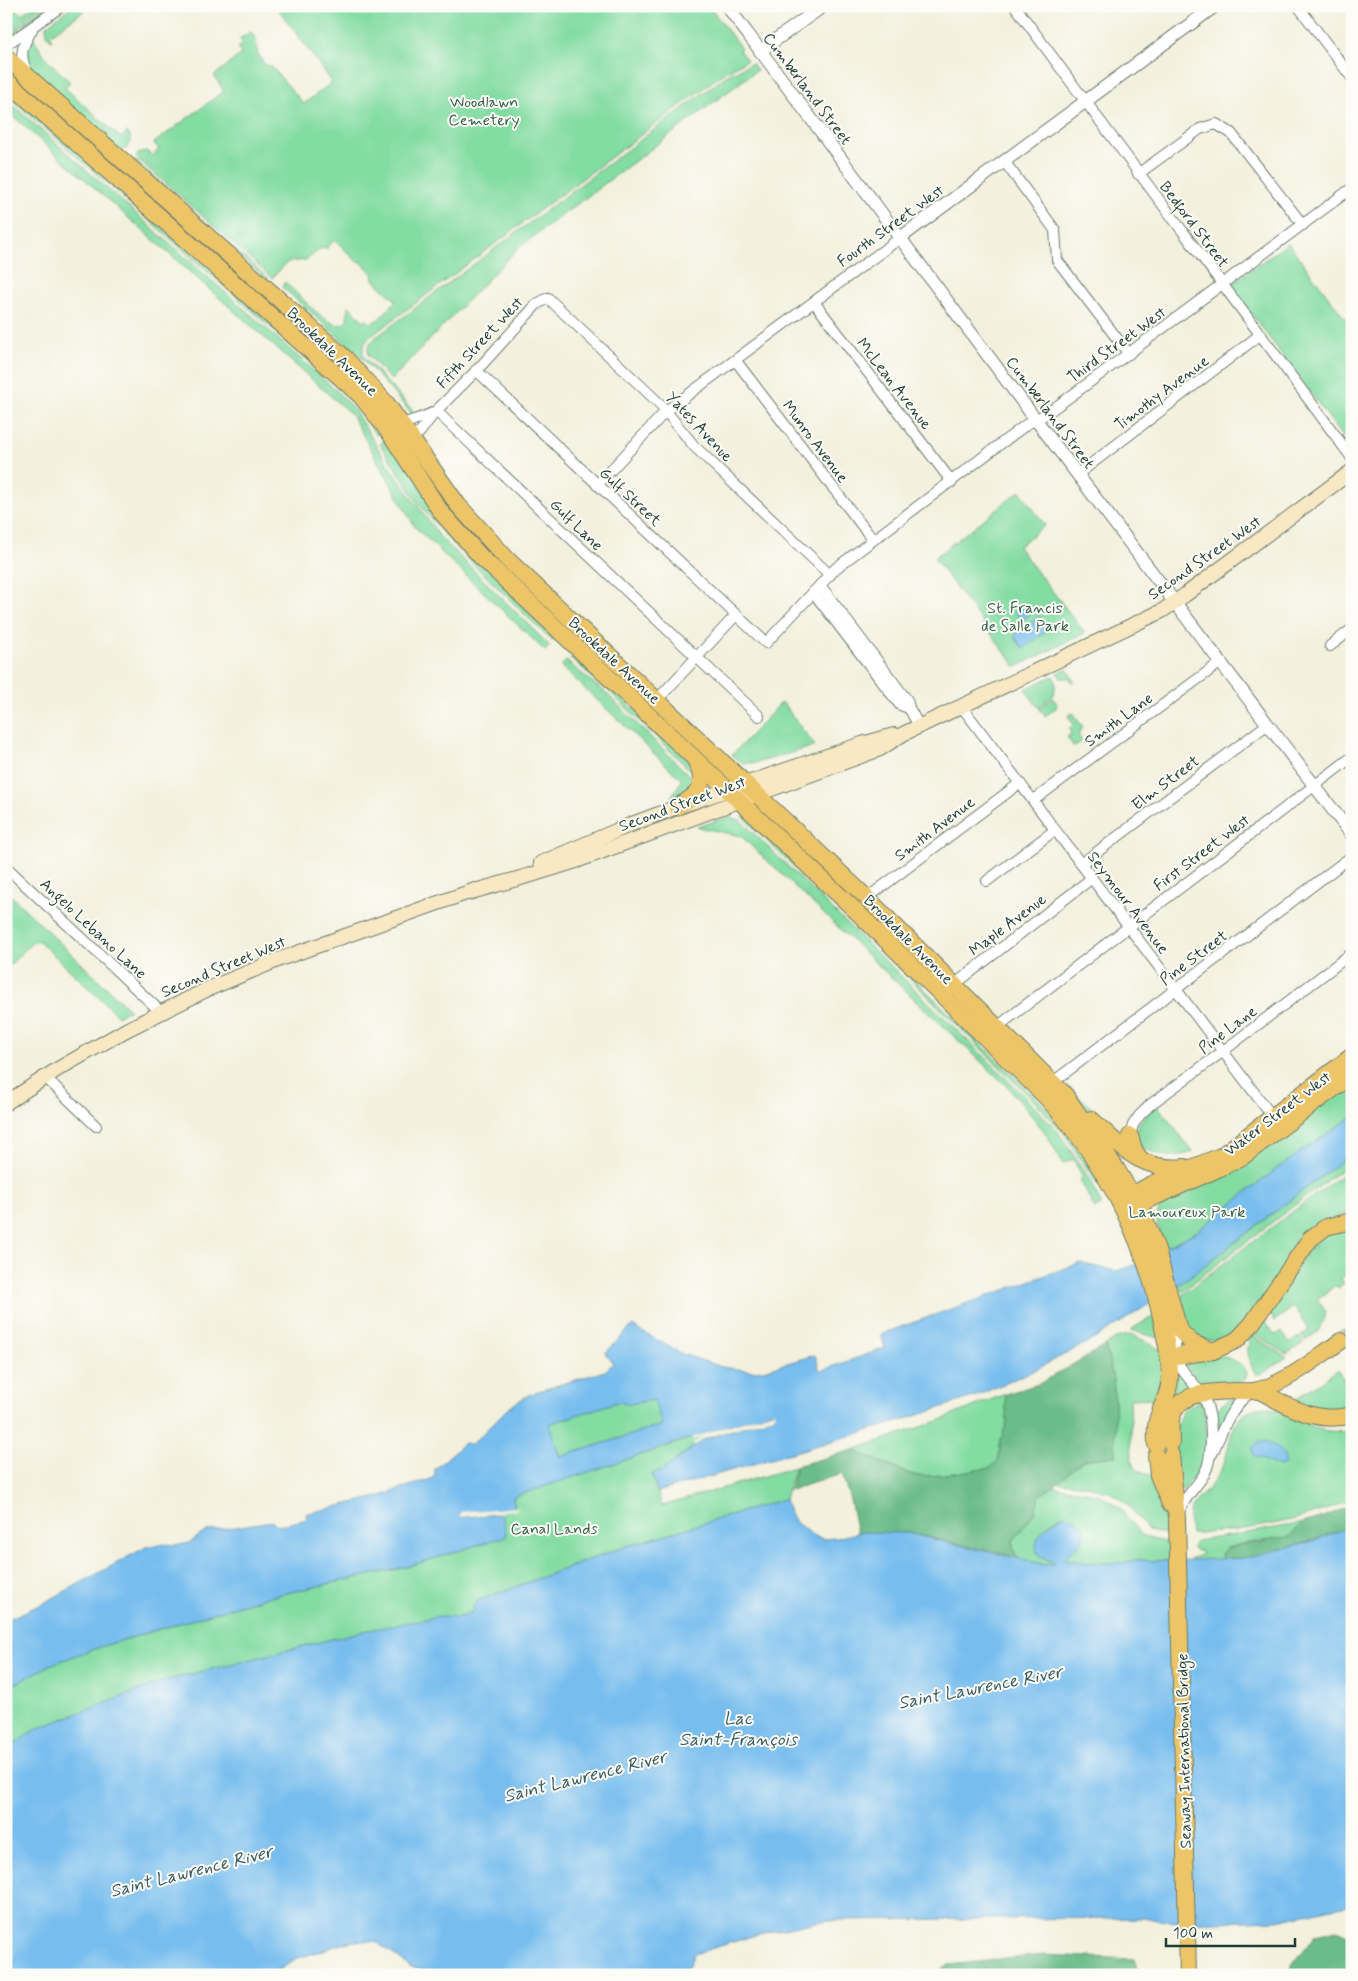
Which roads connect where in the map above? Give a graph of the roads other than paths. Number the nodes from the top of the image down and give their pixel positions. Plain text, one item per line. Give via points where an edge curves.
1 (62, 6) edge
2 (726, 6) edge
3 (823, 6) edge
4 (1015, 6) edge
5 (1215, 6) edge
6 (1298, 6) edge
7 (35, 25) junction
8 (6, 45) edge
9 (760, 51) junction
10 (6, 57) edge
11 (1352, 78) edge
12 (6, 80) edge
13 (32, 81) junction
14 (1086, 103) junction
15 (1004, 162) junction
16 (1138, 174) junction
17 (1352, 188) edge
18 (1302, 225) junction
19 (900, 238) junction
20 (1222, 284) junction
21 (548, 298) joint
22 (814, 302) junction
23 (1261, 334) junction
24 (1129, 354) junction
25 (736, 360) junction
26 (476, 370) junction
27 (435, 411) junction
28 (666, 412) junction
29 (1036, 420) junction
30 (396, 428) junction
31 (410, 445) junction
32 (1352, 458) edge
33 (1352, 471) edge
34 (1078, 474) junction
35 (952, 482) junction
36 (597, 485) junction
37 (873, 540) junction
38 (830, 574) junction
39 (817, 589) junction
40 (1175, 602) junction
41 (736, 616) junction
42 (581, 629) junction
43 (1352, 629) edge
44 (766, 643) joint
45 (576, 646) junction
46 (1330, 646) dead end
47 (696, 658) junction
48 (1221, 662) junction
49 (657, 700) junction
50 (962, 707) junction
51 (759, 716) dead end
52 (1268, 724) junction
53 (919, 726) junction
54 (1352, 757) edge
55 (696, 760) junction
56 (1020, 783) junction
57 (1314, 785) junction
58 (751, 788) junction
59 (732, 795) junction
60 (1034, 800) junction
61 (677, 807) junction
62 (1055, 830) junction
63 (1352, 835) edge
64 (1352, 856) edge
65 (1081, 864) junction
66 (6, 867) edge
67 (1092, 878) junction
68 (987, 881) dead end
69 (468, 893) junction
70 (867, 898) junction
71 (1128, 926) junction
72 (1352, 953) edge
73 (954, 984) junction
74 (1176, 989) junction
75 (942, 995) junction
76 (161, 1012) junction
77 (997, 1027) junction
78 (1224, 1051) junction
79 (1352, 1056) edge
80 (1352, 1075) edge
81 (45, 1077) junction
82 (1053, 1082) junction
83 (1065, 1096) junction
84 (6, 1103) edge
85 (1272, 1116) junction
86 (96, 1126) dead end
87 (1130, 1136) joint
88 (1144, 1163) junction
89 (1203, 1164) junction
90 (1129, 1201) junction
91 (1352, 1221) edge
92 (1168, 1309) junction
93 (1341, 1341) tunnel mouth
94 (1213, 1351) junction
95 (1173, 1357) junction
96 (1258, 1390) junction
97 (1201, 1393) junction
98 (1352, 1414) edge
99 (1164, 1450) junction
100 (1209, 1462) junction
101 (1177, 1520) junction
102 (1188, 1975) edge

1 - 7 street
2 - 9 street, Cumberland Street
3 - 9 street
4 - 14 street, Bedford Street
5 - 14 street, Fourth Street West
6 - 11 street
7 - 8 street
7 - 13 street via 21,50
9 - 19 street, Cumberland Street
10 - 13 main road, Brookdale Avenue
12 - 30 main road, Brookdale Avenue
13 - 30 main road, Brookdale Avenue via 345,358 382,398
14 - 15 street, Fourth Street West
14 - 16 street, Bedford Street
15 - 19 street, Fourth Street West
15 - 24 street via 1055,230 1057,260
16 - 18 street via 1200,129 1216,124 1231,133
16 - 20 street, Bedford Street
17 - 18 street, Third Street West
18 - 20 street, Third Street West
19 - 22 street, Fourth Street West
19 - 29 street, Cumberland Street
20 - 23 street, Bedford Street
20 - 24 street, Third Street West
21 - 26 street, Fifth Street West via 536,306
21 - 28 street, Yates Avenue
22 - 25 street, Fourth Street West
22 - 35 street, McLean Avenue
23 - 32 street, Bedford Street
23 - 34 street, Timothy Avenue
24 - 29 street, Third Street West
25 - 28 street, Fourth Street West
25 - 37 street, Munro Avenue
26 - 27 street, Fifth Street West
26 - 36 street, Gulf Street
27 - 30 street, Fifth Street West
27 - 31 street, Fifth Street West
27 - 47 street, Gulf Lane
28 - 36 street, Fourth Street West
28 - 38 street, Yates Avenue via 694,446
29 - 34 street, Cumberland Street
29 - 35 street, Third Street West
30 - 31 main road, Brookdale Avenue
31 - 42 main road, Brookdale Avenue via 472,523
31 - 45 main road, Brookdale Avenue via 429,495 458,532
33 - 40 main road, Second Street West
34 - 40 street, Cumberland Street
35 - 37 street, Third Street West
36 - 41 street, Gulf Street
37 - 38 street, Third Street West
38 - 39 street, Third Street West
39 - 44 street, Third Street West
39 - 53 street via 875,665 900,705 909,708
40 - 48 street, Cumberland Street
40 - 50 main road, Second Street West
41 - 44 street, Gulf Street
41 - 47 street
42 - 45 main road
42 - 49 main road, Brookdale Avenue
43 - 46 street
45 - 55 main road, Brookdale Avenue
47 - 49 street
47 - 51 street, Gulf Lane
48 - 52 street, Cumberland Street
48 - 60 street, Smith Lane
49 - 58 main road, Brookdale Avenue
50 - 53 main road, Second Street West
50 - 56 street, Seymour Avenue
52 - 57 street, Cumberland Street
52 - 65 street, Elm Street
53 - 58 main road, Second Street West via 903,734 862,744
54 - 57 street, First Street West
55 - 59 main road, Brookdale Avenue
55 - 61 main road via 702,774 701,786 691,799
56 - 60 street, Seymour Avenue
56 - 70 street, Smith Avenue
57 - 63 street, Cumberland Street
57 - 71 street, First Street West
58 - 59 main road, Second Street West
58 - 70 main road, Brookdale Avenue
59 - 61 main road, Second Street West
59 - 69 main road, Second Street West via 579,860
59 - 75 main road, Brookdale Avenue
60 - 62 street, Seymour Avenue
61 - 69 main road, Second Street West
62 - 65 street, Seymour Avenue
62 - 68 street
64 - 74 street, Pine Street
65 - 67 street, Seymour Avenue
66 - 76 street, Angelo Lebano Lane
67 - 71 street, Seymour Avenue
67 - 73 street, Maple Avenue
69 - 76 main road, Second Street West via 280,959
70 - 73 main road, Brookdale Avenue
71 - 74 street, Seymour Avenue
71 - 77 street, First Street West
72 - 78 street, Pine Lane
73 - 75 street, Maple Avenue
73 - 77 main road, Brookdale Avenue
74 - 78 street, Seymour Avenue
74 - 82 street, Pine Street
75 - 90 main road, Brookdale Avenue via 1046,1097
76 - 81 main road, Second Street West
77 - 82 main road, Brookdale Avenue
78 - 85 street, Seymour Avenue
78 - 87 street, Pine Lane via 1151,1104 1138,1116
79 - 85 main road, Water Street West
80 - 90 main road, Water Street West via 1242,1157
81 - 84 main road, Second Street West
81 - 86 street
82 - 83 main road, Brookdale Avenue
83 - 88 main road via 1128,1153
83 - 90 main road, Brookdale Avenue via 1116,1168
85 - 89 main road, Water Street West via 1228,1152
87 - 88 main road
88 - 89 main road via 1176,1168
89 - 90 main road, Water Street West via 1152,1184
90 - 92 main road, Brookdale Avenue
91 - 94 main road via 1326,1227 1310,1240 1247,1330 1237,1340
92 - 94 main road via 1187,1340
92 - 95 main road
93 - 96 main road via 1298,1371
94 - 95 main road
95 - 97 street
95 - 99 main road via 1167,1396 1156,1422
96 - 97 main road
96 - 98 main road via 1308,1415 1336,1418
96 - 100 street via 1246,1396 1232,1411
97 - 99 main road via 1191,1396 1176,1408
97 - 100 street via 1210,1422
99 - 101 main road, Seaway International Bridge via 1158,1475
100 - 101 street
101 - 102 main road, Seaway International Bridge

